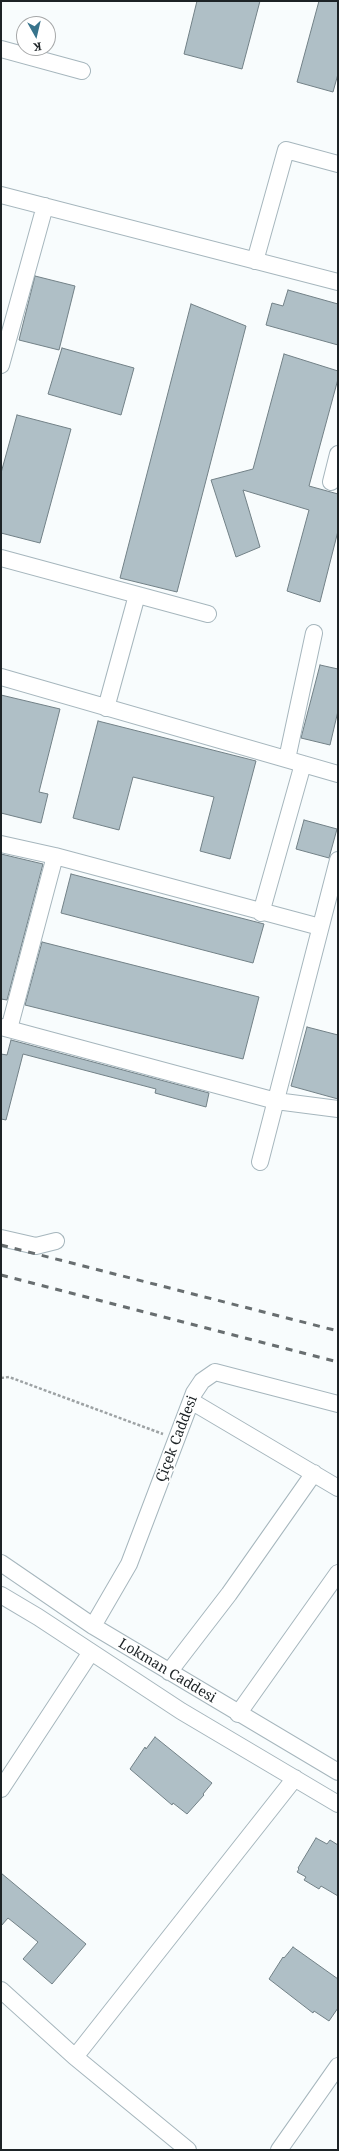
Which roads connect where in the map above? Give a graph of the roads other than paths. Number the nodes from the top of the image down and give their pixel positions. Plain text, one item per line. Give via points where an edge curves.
1 (1, 49) edge
2 (82, 71) dead end
3 (338, 164) edge
4 (1, 195) edge
5 (45, 206) junction
6 (255, 260) junction
7 (338, 282) edge
8 (1, 365) edge
9 (338, 454) edge
10 (330, 482) dead end
11 (1, 558) edge
12 (137, 595) junction
13 (208, 614) dead end
14 (314, 633) dead end
15 (1, 677) edge
16 (106, 708) junction
17 (287, 759) junction
18 (303, 764) junction
19 (338, 774) edge
20 (1, 844) edge
21 (55, 856) junction
22 (338, 860) edge
23 (261, 912) junction
24 (320, 927) junction
25 (5, 1028) edge
26 (276, 1101) junction
27 (338, 1109) edge
28 (260, 1162) dead end
29 (1, 1238) edge
30 (56, 1242) dead end
31 (191, 1401) junction
32 (338, 1404) edge
33 (314, 1473) junction
34 (338, 1488) edge
35 (1, 1563) edge
36 (338, 1573) edge
37 (1, 1595) edge
38 (93, 1626) junction
39 (91, 1652) junction
40 (169, 1672) junction
41 (238, 1714) junction
42 (338, 1772) edge
43 (295, 1778) junction
44 (1, 1789) edge
45 (338, 1804) edge
46 (1, 1990) edge
47 (75, 2056) junction
48 (338, 2066) edge
49 (177, 2147) edge
50 (279, 2150) edge

1 - 2 street
3 - 6 street via 286,150
4 - 5 street
5 - 6 street
5 - 8 street
6 - 7 street
9 - 10 street
11 - 12 street
12 - 13 street
12 - 16 street
14 - 17 street
15 - 16 street
16 - 17 street
17 - 18 street
18 - 19 street
18 - 23 street
20 - 21 street
21 - 23 street
21 - 25 street
22 - 24 street
23 - 24 street
24 - 26 street
25 - 26 street
26 - 27 street
26 - 28 street
29 - 30 street via 36,1246
31 - 32 street, Çiçek Caddesi via 202,1381 215,1372
31 - 33 street
31 - 38 street, Çiçek Caddesi via 129,1564
33 - 34 street
33 - 40 street via 229,1594
35 - 38 street, Lokman Caddesi
36 - 41 street
37 - 39 street, Lokman Caddesi
38 - 40 street, Lokman Caddesi
39 - 43 street, Lokman Caddesi via 181,1712
39 - 44 street
40 - 41 street, Lokman Caddesi
41 - 42 street, Lokman Caddesi
43 - 45 street, Lokman Caddesi
43 - 47 street
46 - 47 street
47 - 49 street
48 - 50 street

